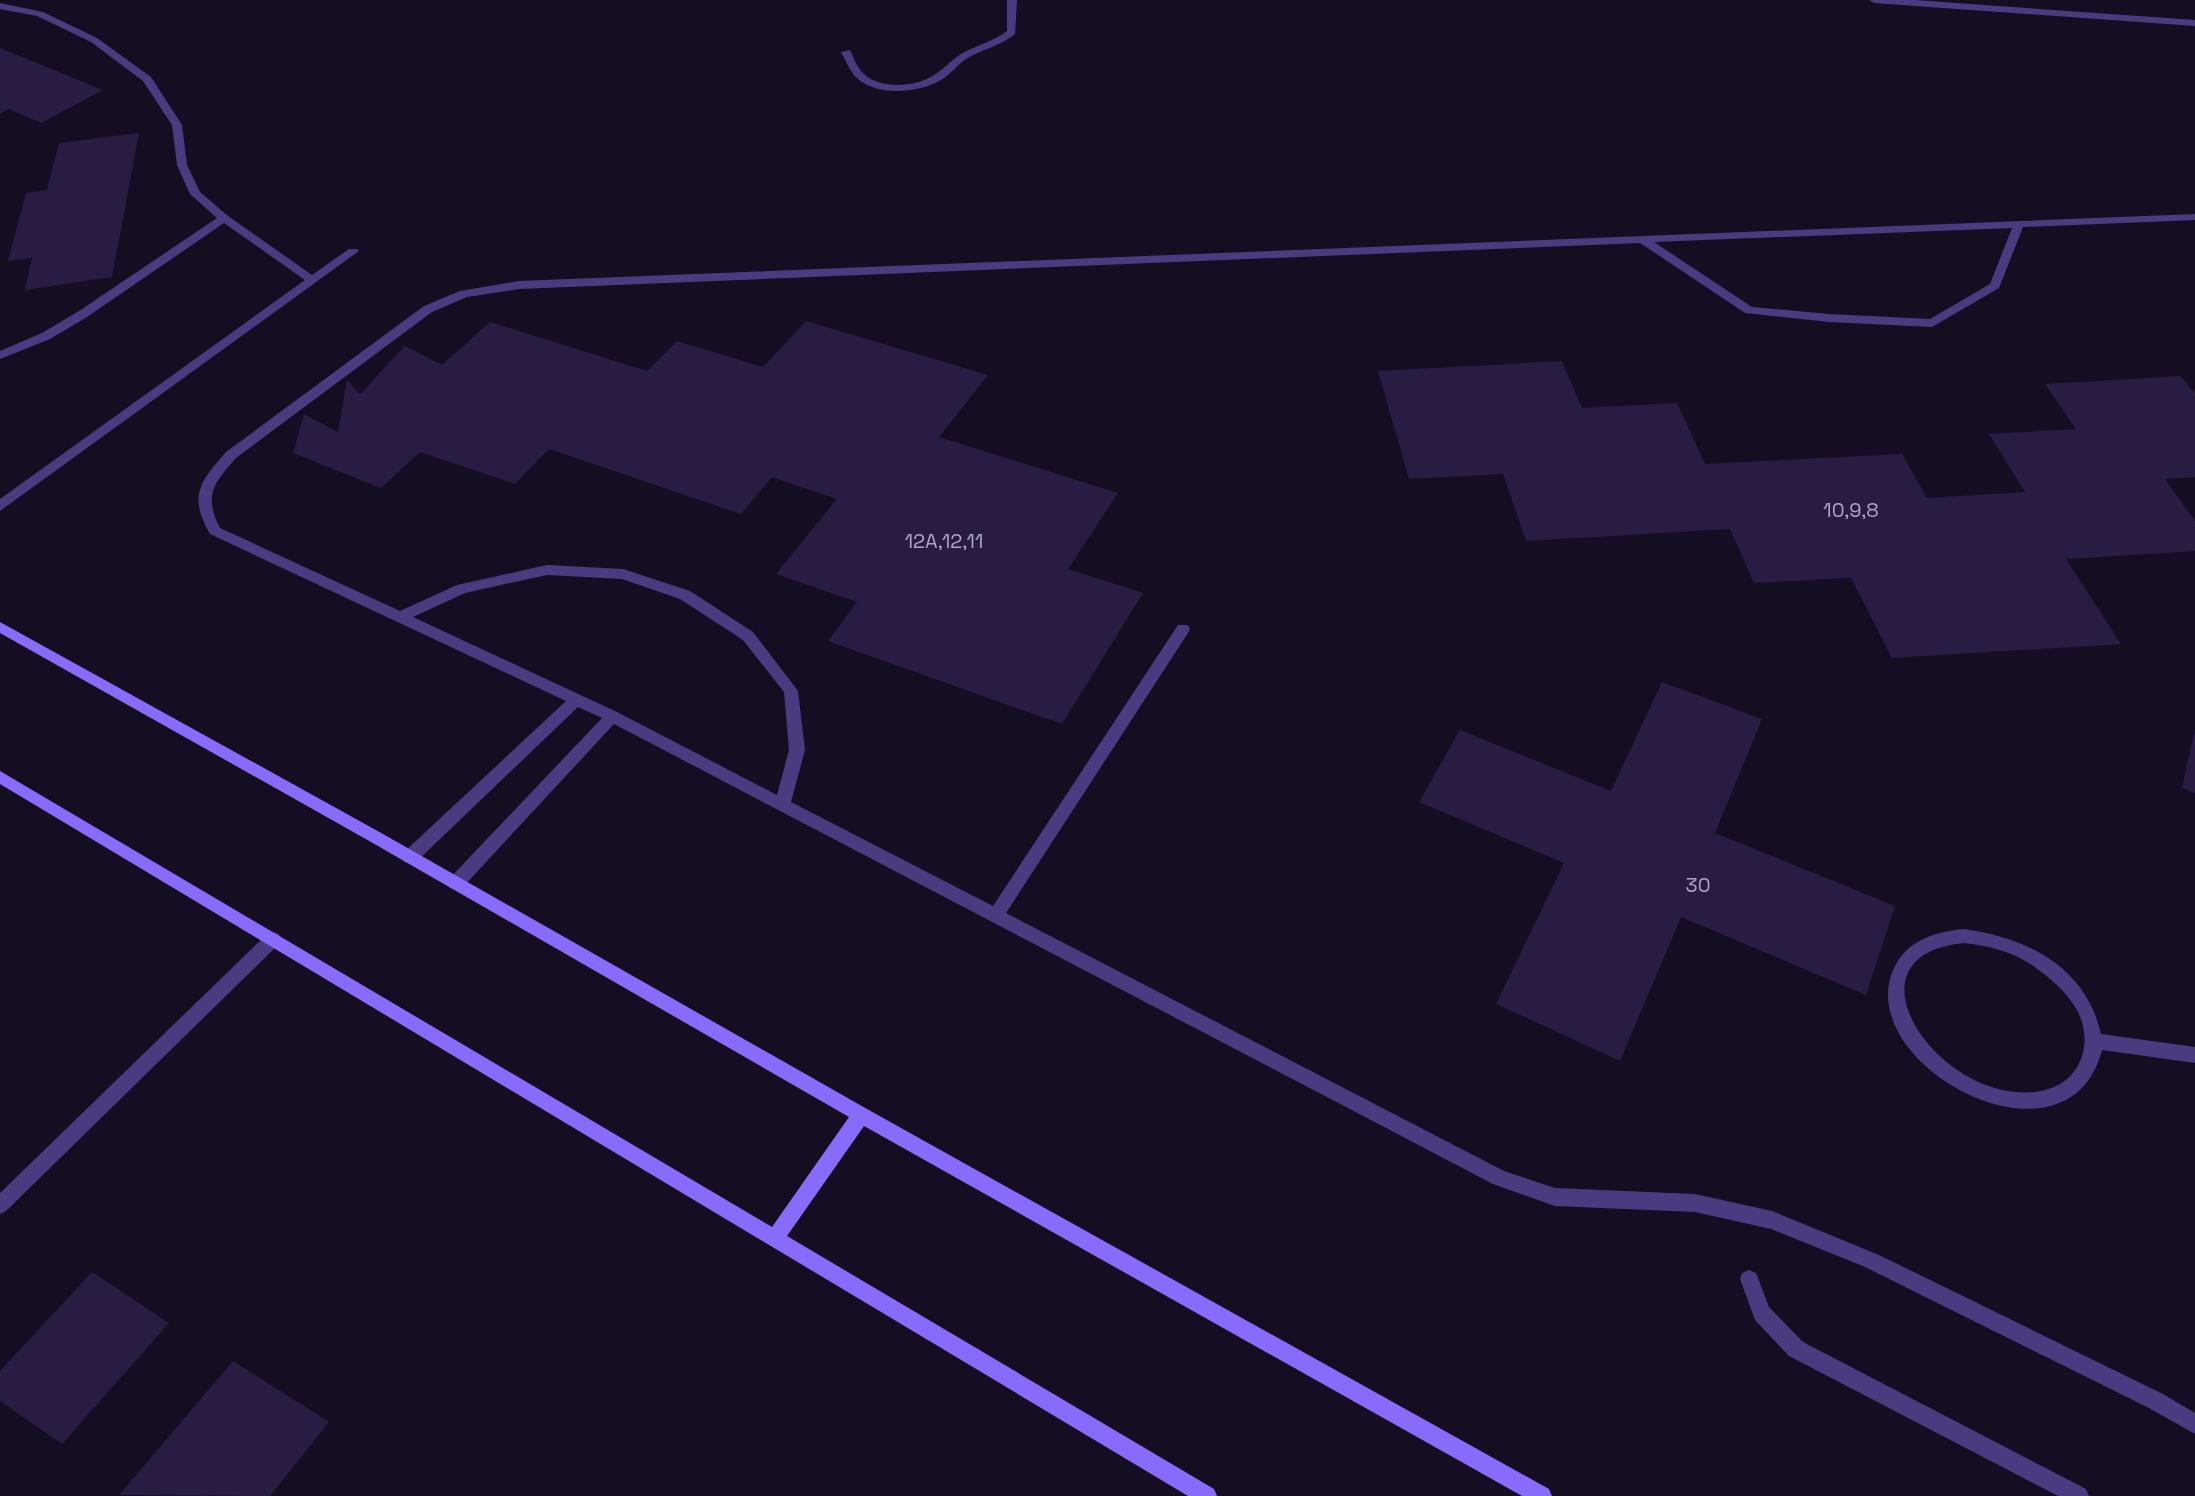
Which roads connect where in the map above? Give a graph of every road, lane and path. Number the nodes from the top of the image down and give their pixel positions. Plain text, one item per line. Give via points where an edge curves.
1 (1012, 0) edge
2 (1874, 0) edge
3 (0, 6) edge
4 (2195, 23) edge
5 (846, 52) dead end
6 (2195, 217) edge
7 (224, 218) junction
8 (2019, 224) junction
9 (1642, 240) junction
10 (353, 251) dead end
11 (312, 280) junction
12 (0, 355) edge
13 (0, 506) edge
14 (399, 617) junction
15 (0, 627) edge
16 (1183, 629) dead end
17 (576, 700) junction
18 (612, 716) junction
19 (0, 777) edge
20 (783, 804) junction
21 (410, 857) junction
22 (456, 883) junction
23 (996, 915) junction
24 (273, 939) junction
25 (2094, 1041) junction
26 (2195, 1055) edge
27 (861, 1115) junction
28 (0, 1205) edge
29 (775, 1238) junction
30 (1749, 1279) dead end
31 (2195, 1424) edge
32 (1207, 1496) edge
33 (1542, 1496) edge
34 (2079, 1496) edge

1 - 5 street via 1012,32 1003,40 962,57 926,84 880,86 867,81 858,74
2 - 4 street
3 - 7 street via 40,14 94,40 147,79 177,125 182,165 195,194
6 - 8 street
7 - 11 street
7 - 12 street via 83,314 46,336
8 - 9 street
8 - 9 street via 1995,286 1932,323 1749,309
9 - 14 street via 519,285 464,294 428,309 231,455 206,484 203,512 215,531
10 - 11 street
11 - 13 street
14 - 17 street
14 - 20 street via 462,589 547,570 623,574 685,595 748,636 791,691 797,750
15 - 21 street
16 - 23 street
17 - 18 street
17 - 21 street
18 - 20 street
18 - 22 street
19 - 24 street
20 - 23 street
21 - 22 street
22 - 27 street
23 - 31 street via 1499,1178 1555,1197 1695,1203 1772,1220 1872,1261
24 - 28 street
24 - 29 street
25 - 25 street via 2091,1065 2077,1084 2052,1097 2020,1101 1984,1093 1950,1077 1922,1053 1903,1026 1896,997 1900,972 1914,952 1937,940 1964,936 2024,951 2051,969 2073,991 2088,1016
25 - 26 street
27 - 29 street
27 - 33 street
29 - 32 street
30 - 34 street via 1762,1313 1796,1349

